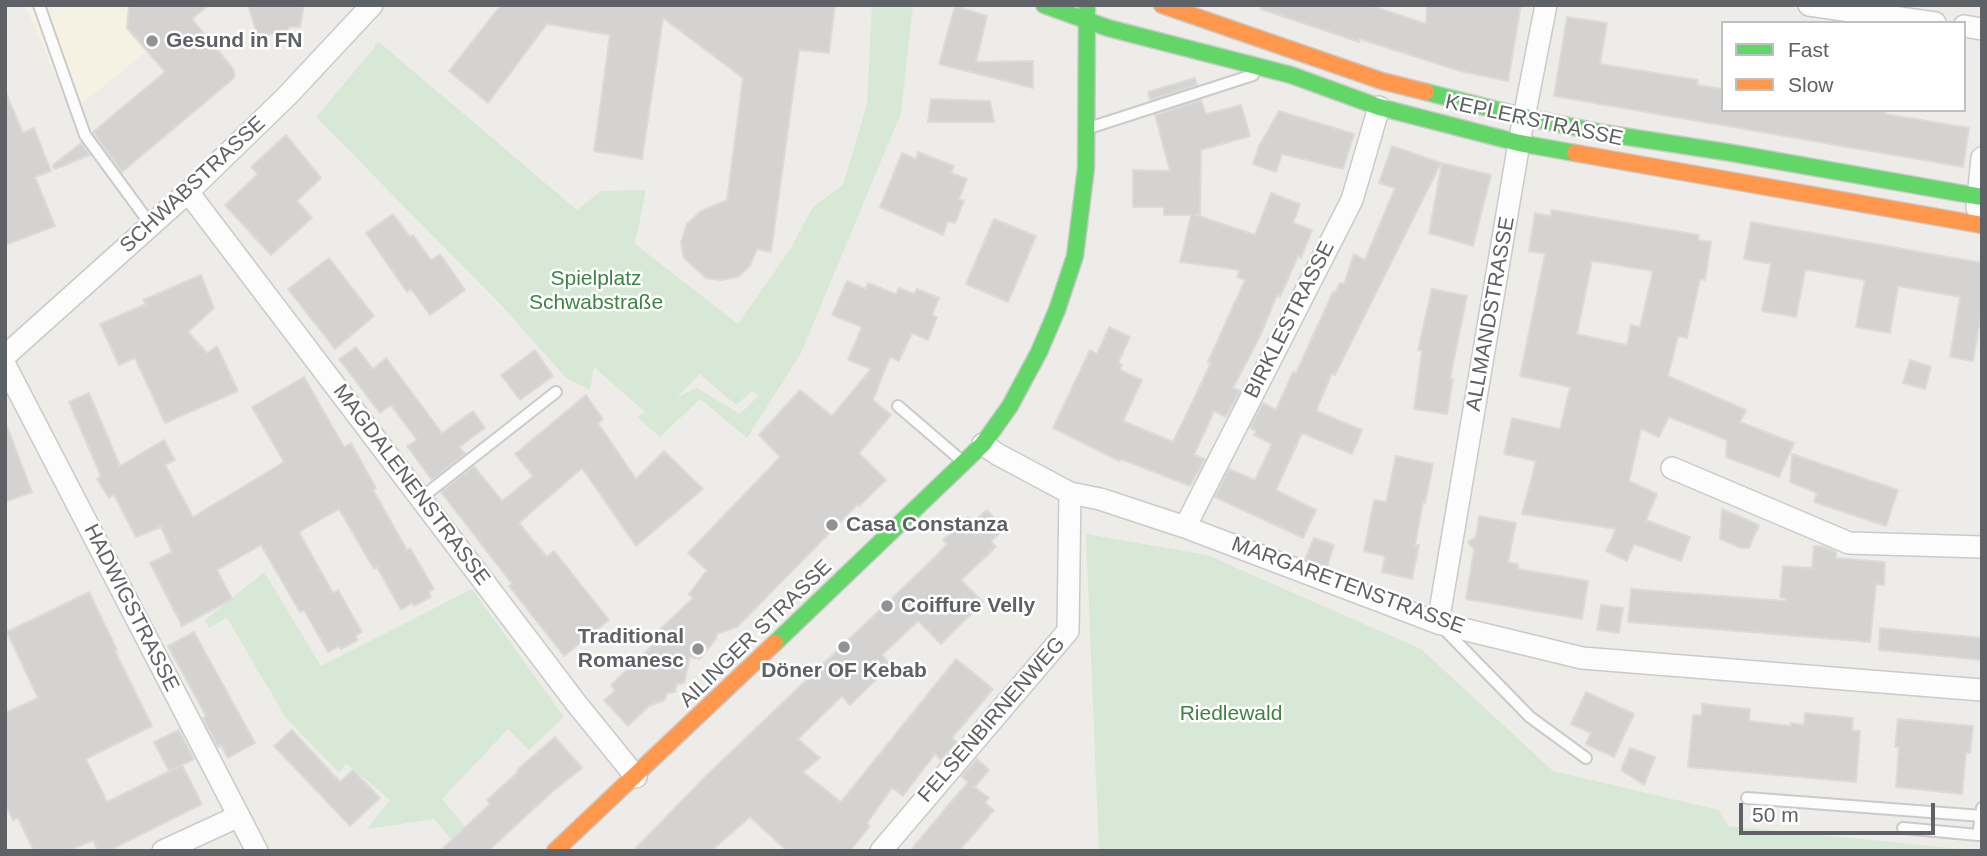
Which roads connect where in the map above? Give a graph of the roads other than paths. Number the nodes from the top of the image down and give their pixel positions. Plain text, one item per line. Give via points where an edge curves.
1 (39, 5) edge
2 (372, 5) edge
3 (1044, 5) edge
4 (1162, 5) edge
5 (1546, 5) edge
6 (1809, 5) edge
7 (1087, 13) edge
8 (1921, 21) edge
9 (1291, 75) junction
10 (1379, 107) junction
11 (1525, 117) junction
12 (1087, 129) junction
13 (1520, 143) junction
14 (1982, 158) edge
15 (188, 192) junction
16 (1980, 197) edge
17 (151, 225) junction
18 (1978, 225) edge
19 (5, 356) edge
20 (5, 365) edge
21 (556, 392) dead end
22 (898, 406) dead end
23 (983, 444) junction
24 (964, 463) junction
25 (1672, 468) dead end
26 (1070, 493) junction
27 (421, 498) junction
28 (1185, 527) junction
29 (1982, 547) edge
30 (1438, 623) junction
31 (1982, 690) edge
32 (1587, 758) dead end
33 (636, 777) junction
34 (1747, 799) dead end
35 (1982, 808) edge
36 (239, 816) junction
37 (1981, 816) edge
38 (1903, 828) dead end
39 (163, 851) edge
40 (257, 851) edge
41 (555, 851) edge
42 (881, 851) edge

1 - 17 lane via 85,135
2 - 15 street, SCHWABSTRASSE
3 - 7 street, KEPLERSTRASSE
4 - 11 street, KEPLERSTRASSE via 1382,81
5 - 11 street, ALLMANDSTRASSE
6 - 8 street
7 - 9 street, KEPLERSTRASSE via 1127,33
7 - 12 street, AILINGER STRASSE
9 - 10 street, KEPLERSTRASSE
9 - 12 lane via 1249,75
10 - 13 street, KEPLERSTRASSE
10 - 28 street, BIRKLESTRASSE via 1352,200
11 - 13 street, ALLMANDSTRASSE
11 - 16 street, KEPLERSTRASSE
12 - 23 street, AILINGER STRASSE via 1075,256 1039,352
13 - 18 street, KEPLERSTRASSE
13 - 30 street, ALLMANDSTRASSE
14 - 16 street
15 - 17 street, SCHWABSTRASSE
15 - 27 street, MAGDALENENSTRASSE
16 - 18 street
17 - 19 street, SCHWABSTRASSE
20 - 36 street, HADWIGSTRASSE
21 - 27 lane
22 - 24 lane
23 - 24 street, AILINGER STRASSE
23 - 26 street, MARGARETENSTRASSE
24 - 33 street, AILINGER STRASSE
25 - 29 street via 1849,543
26 - 28 street, MARGARETENSTRASSE
26 - 42 street, FELSENBIRNENWEG via 1068,631
27 - 33 street, MAGDALENENSTRASSE
28 - 30 street, MARGARETENSTRASSE
30 - 31 street, MARGARETENSTRASSE via 1582,657
30 - 32 lane via 1530,717
33 - 41 street, AILINGER STRASSE
34 - 37 lane
35 - 37 lane
36 - 39 street
36 - 40 street, HADWIGSTRASSE
37 - 38 lane via 1978,835

